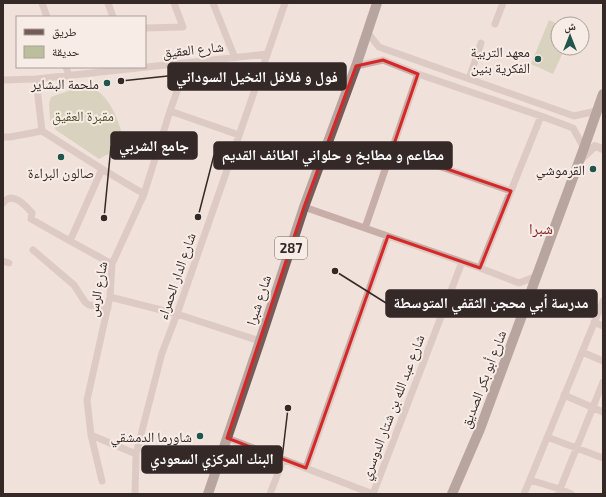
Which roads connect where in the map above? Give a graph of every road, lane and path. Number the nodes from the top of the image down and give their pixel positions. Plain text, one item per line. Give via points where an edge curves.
1 (42, 3) edge
2 (108, 3) edge
3 (174, 3) edge
4 (213, 3) edge
5 (285, 3) edge
6 (377, 3) edge
7 (503, 3) edge
8 (47, 16) edge
9 (113, 16) edge
10 (495, 24) dead end
11 (146, 28) edge
12 (367, 32) junction
13 (481, 43) dead end
14 (267, 54) junction
15 (235, 58) junction
16 (187, 63) junction
17 (356, 66) junction
18 (66, 68) edge
19 (142, 68) edge
20 (146, 68) edge
21 (418, 74) junction
22 (69, 76) junction
23 (36, 79) junction
24 (468, 79) junction
25 (3, 80) edge
26 (603, 94) edge
27 (170, 111) junction
28 (596, 111) junction
29 (541, 116) junction
30 (42, 131) junction
31 (239, 135) junction
32 (3, 137) edge
33 (584, 148) junction
34 (603, 149) edge
35 (392, 150) junction
36 (580, 160) junction
37 (102, 169) junction
38 (511, 191) junction
39 (144, 194) junction
40 (3, 203) edge
41 (304, 207) junction
42 (365, 228) junction
43 (388, 236) junction
44 (70, 241) junction
45 (32, 250) dead end
46 (462, 262) junction
47 (112, 264) junction
48 (480, 268) junction
49 (537, 276) junction
50 (110, 297) junction
51 (603, 301) edge
52 (108, 308) junction
53 (177, 314) junction
54 (594, 322) junction
55 (603, 326) edge
56 (260, 341) junction
57 (582, 352) junction
58 (603, 361) edge
59 (603, 382) edge
60 (564, 395) junction
61 (592, 408) junction
62 (603, 412) edge
63 (91, 435) junction
64 (547, 437) junction
65 (227, 438) junction
66 (576, 449) junction
67 (136, 454) junction
68 (603, 458) edge
69 (283, 460) junction
70 (306, 468) junction
71 (530, 480) junction
72 (102, 481) dead end
73 (559, 492) edge
74 (135, 494) edge
75 (208, 494) edge
76 (270, 494) edge
77 (373, 494) edge
78 (452, 494) edge
79 (524, 494) edge
80 (571, 494) edge

1 - 8 street
2 - 9 street
3 - 11 street via 182,27
4 - 15 street
5 - 14 street, شارع الدار الحمراء
6 - 12 main road, شارع شبرا / 287
7 - 10 street
12 - 17 main road, شارع شبرا / 287
12 - 24 street via 379,47
13 - 24 street
14 - 15 street, شارع العقيق
14 - 31 street, شارع الدار الحمراء
15 - 16 street, شارع العقيق
16 - 20 street, شارع العقيق
16 - 27 street, شارع الرس
17 - 21 street via 382,60
17 - 41 main road, شارع شبرا / 287
18 - 22 street
19 - 22 street, شارع العقيق
21 - 29 street
21 - 35 street
22 - 23 street, شارع العقيق
23 - 25 street, شارع العقيق
23 - 30 street
24 - 28 street via 574,116
26 - 28 main road, شارع أبو بكر الصديق
27 - 31 street
27 - 39 street, شارع الرس
28 - 33 main road, شارع أبو بكر الصديق
29 - 33 street via 573,128
29 - 38 street
30 - 32 street
30 - 37 street
31 - 53 street, شارع الدار الحمراء
33 - 36 main road, شارع أبو بكر الصديق
34 - 36 street via 595,146
35 - 38 street
35 - 42 street
36 - 49 main road, شارع أبو بكر الصديق
37 - 39 street
37 - 44 street
38 - 48 street
39 - 47 street, شارع الرس
40 - 44 street via 10,198 22,202 32,214 31,219
41 - 42 street
41 - 56 main road, شارع شبرا / 287
42 - 43 street
43 - 46 street
43 - 70 street
44 - 47 street
45 - 52 street via 74,285 85,302
46 - 48 street
46 - 77 street, شارع عبد الله بن شتار الدوسري
47 - 50 street, شارع الرس
48 - 49 street via 519,283
49 - 78 main road, شارع أبو بكر الصديق via 480,429
50 - 52 street, شارع الرس
50 - 53 street
51 - 54 street
52 - 63 street, شارع الرس via 87,400
53 - 56 street
53 - 67 street, شارع الدار الحمراء via 162,353
54 - 55 street
54 - 57 street
56 - 65 main road, شارع شبرا / 287
57 - 58 street
57 - 60 street
59 - 61 street
60 - 61 street
60 - 64 street
61 - 62 street
61 - 66 street
63 - 67 street
63 - 72 street, شارع الرس
64 - 66 street
64 - 71 street
65 - 69 street
65 - 75 main road, شارع شبرا / 287
66 - 68 street
66 - 73 street
67 - 74 street, شارع الدار الحمراء
69 - 70 street
69 - 76 street
70 - 77 street
71 - 73 street
71 - 79 street
73 - 80 street

